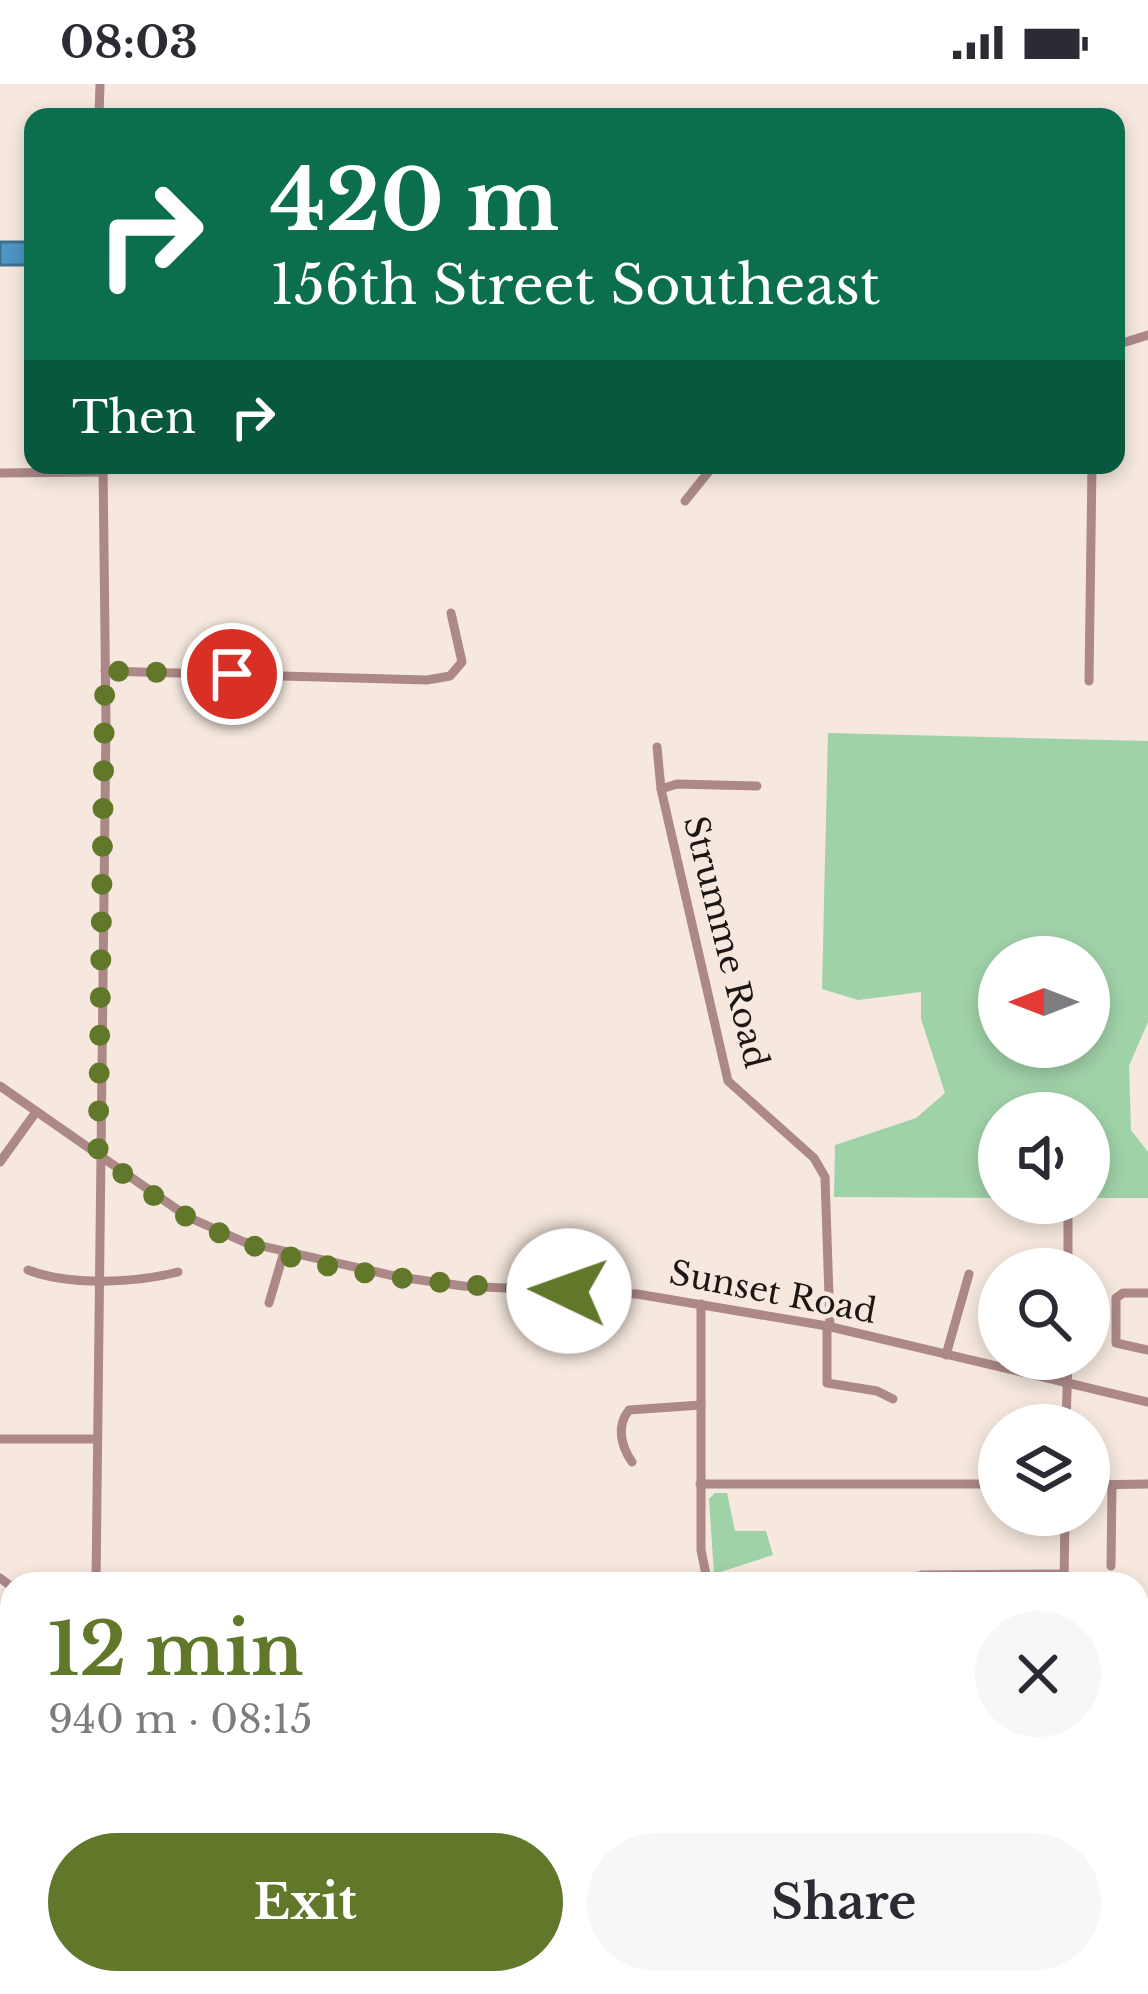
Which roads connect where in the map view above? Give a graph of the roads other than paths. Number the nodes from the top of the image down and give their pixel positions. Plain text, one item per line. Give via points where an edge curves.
1 (103, 474) edge
2 (707, 474) edge
3 (1092, 474) edge
4 (685, 501) dead end
5 (451, 613) dead end
6 (105, 671) junction
7 (1089, 681) dead end
8 (657, 747) dead end
9 (757, 786) dead end
10 (661, 790) junction
11 (0, 1086) edge
12 (36, 1112) junction
13 (98, 1156) junction
14 (0, 1162) edge
15 (284, 1252) junction
16 (28, 1270) dead end
17 (178, 1272) dead end
18 (969, 1274) dead end
19 (98, 1278) junction
20 (1148, 1293) edge
21 (268, 1303) dead end
22 (701, 1304) junction
23 (828, 1326) junction
24 (1148, 1350) edge
25 (946, 1355) junction
26 (1067, 1380) edge
27 (1067, 1384) junction
28 (892, 1399) dead end
29 (1148, 1402) edge
30 (1067, 1404) edge
31 (701, 1405) junction
32 (0, 1439) edge
33 (94, 1439) junction
34 (632, 1462) dead end
35 (700, 1484) junction
36 (978, 1484) edge
37 (1148, 1484) edge
38 (1112, 1485) joint
39 (1065, 1536) edge
40 (1111, 1566) dead end
41 (96, 1572) edge
42 (706, 1572) edge
43 (1064, 1572) edge

1 - 6 street
2 - 4 street
3 - 7 street
5 - 6 street via 462,662 450,676 428,680
6 - 13 street
8 - 10 street, Strumme Road
9 - 10 street
10 - 23 street, Strumme Road via 728,1081 814,1157 825,1177
11 - 12 street, Sunset Road
12 - 13 street, Sunset Road
12 - 14 street
13 - 15 street, Sunset Road via 188,1217
13 - 19 street
15 - 21 street
15 - 22 street, Sunset Road via 463,1286
16 - 19 street
17 - 19 street
18 - 25 street
19 - 33 street
20 - 24 street via 1116,1298 1116,1343
22 - 23 street, Sunset Road
22 - 31 street
23 - 25 street, Sunset Road
23 - 28 street, Strumme Road via 827,1383
25 - 27 street, Sunset Road
26 - 27 street
27 - 29 street, Sunset Road
27 - 30 street
31 - 34 street via 629,1410 622,1448
31 - 35 street
32 - 33 street
33 - 41 street
35 - 36 street
35 - 42 street
37 - 38 street
38 - 40 street
39 - 43 street

